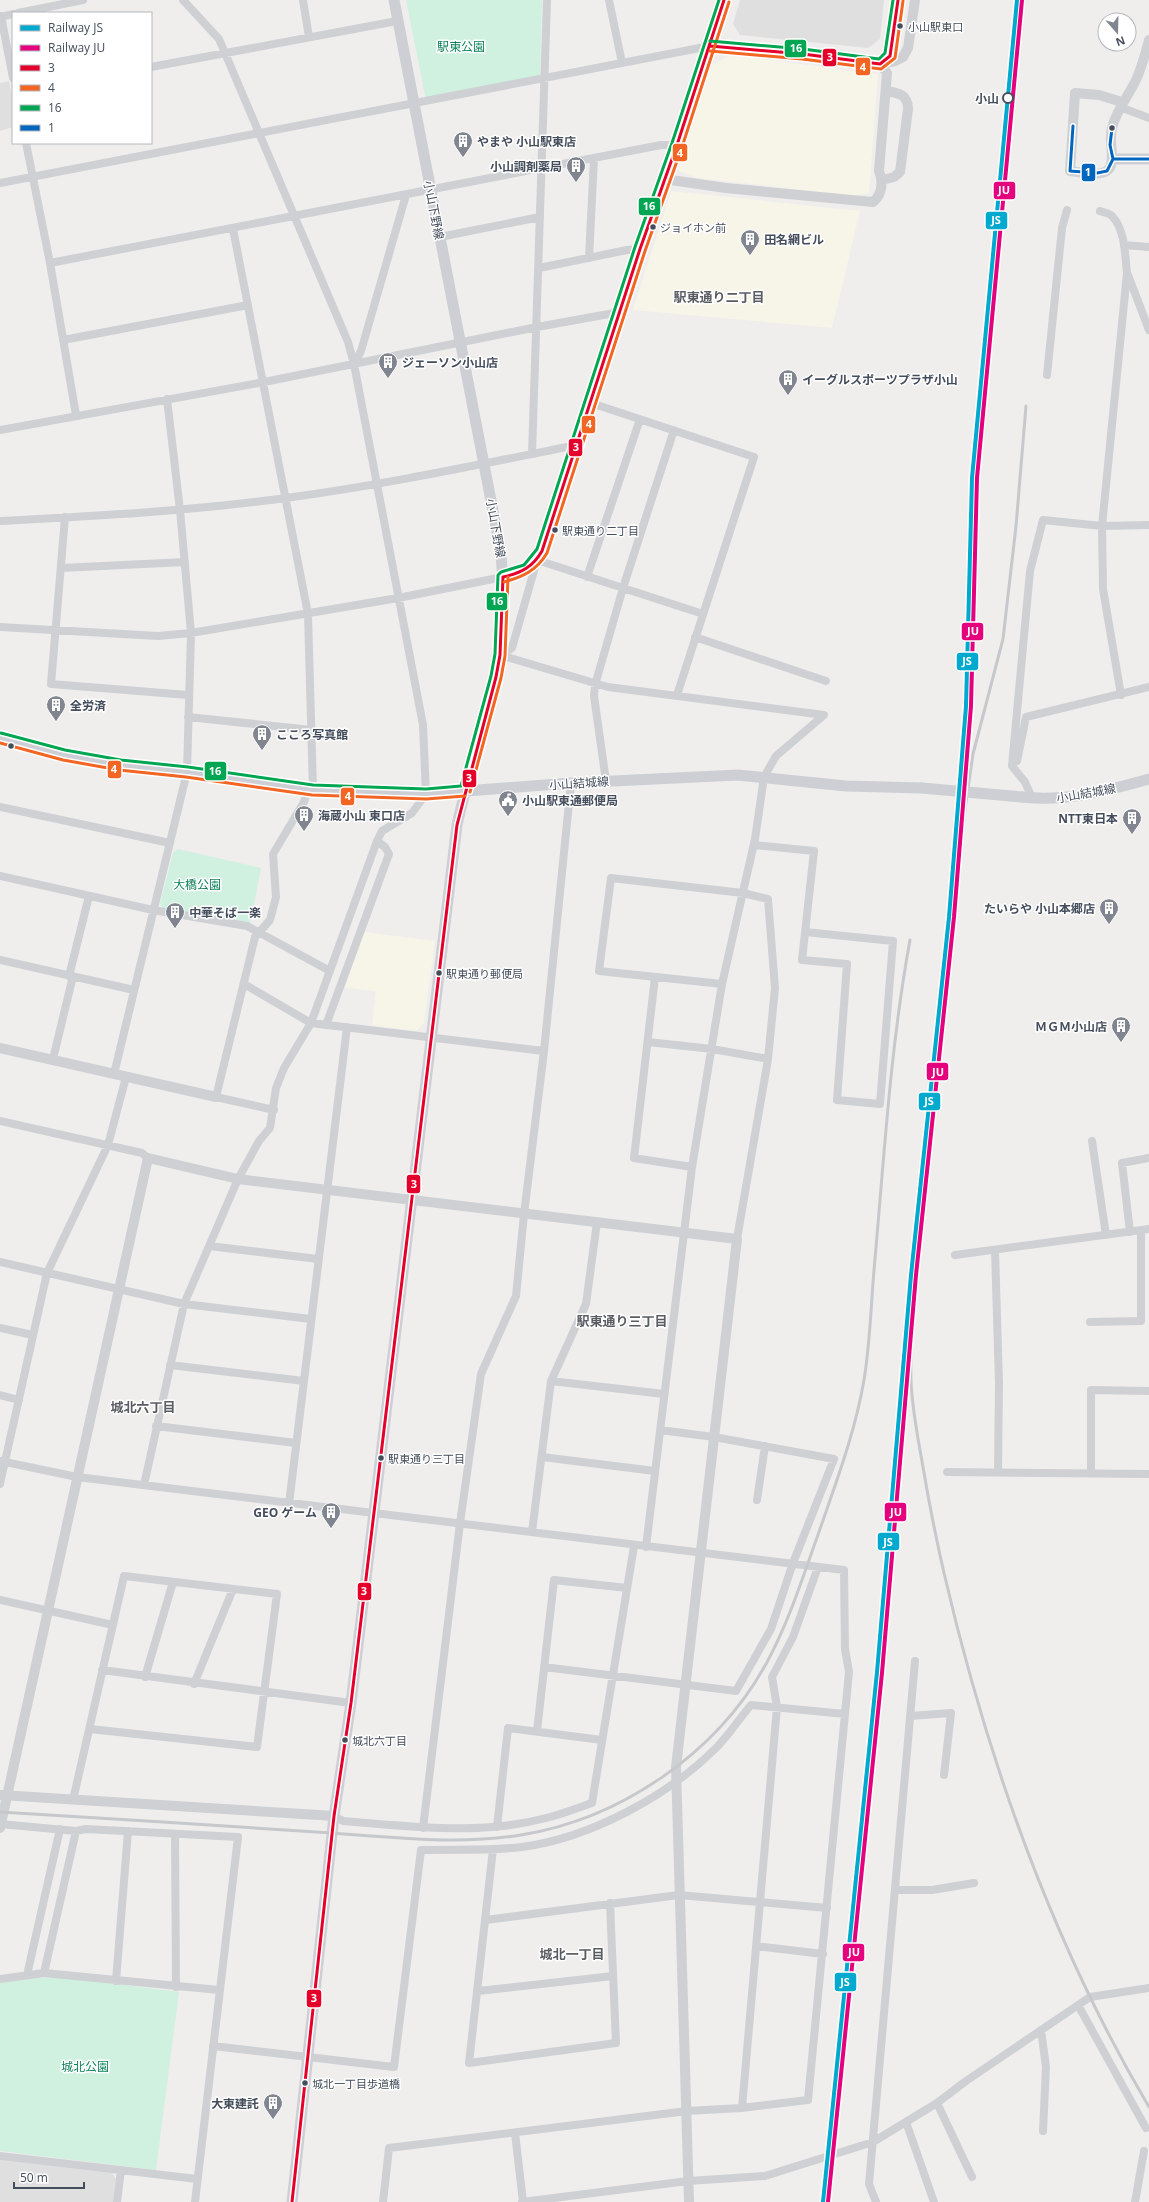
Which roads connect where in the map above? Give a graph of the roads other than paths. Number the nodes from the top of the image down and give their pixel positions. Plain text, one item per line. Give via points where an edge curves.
1 (83, 0) edge
2 (182, 0) edge
3 (303, 0) edge
4 (394, 0) edge
5 (547, 0) edge
6 (609, 0) edge
7 (724, 0) edge
8 (898, 0) edge
9 (915, 0) edge
10 (23, 12) edge
11 (12, 14) edge
12 (0, 17) edge
13 (397, 21) junction
14 (309, 37) junction
15 (710, 46) junction
16 (1148, 46) edge
17 (225, 53) junction
18 (622, 63) junction
19 (880, 64) junction
20 (152, 67) edge
21 (12, 73) edge
22 (544, 78) junction
23 (886, 91) junction
24 (413, 104) junction
25 (1121, 105) junction
26 (1149, 118) edge
27 (260, 133) junction
28 (26, 144) edge
29 (677, 145) junction
30 (594, 158) junction
31 (1113, 159) junction
32 (1149, 160) edge
33 (542, 168) junction
34 (32, 177) junction
35 (664, 179) junction
36 (882, 180) junction
37 (0, 183) edge
38 (431, 190) junction
39 (406, 195) junction
40 (1068, 210) dead end
41 (1100, 211) dead end
42 (295, 217) junction
43 (540, 217) junction
44 (233, 229) junction
45 (440, 237) junction
46 (1124, 245) junction
47 (1149, 247) edge
48 (640, 250) junction
49 (589, 258) junction
50 (50, 263) junction
51 (539, 268) junction
52 (1127, 273) junction
53 (248, 305) junction
54 (620, 312) junction
55 (537, 326) junction
56 (1149, 330) edge
57 (63, 340) junction
58 (460, 343) junction
59 (354, 364) junction
60 (1047, 375) dead end
61 (264, 382) junction
62 (167, 399) junction
63 (591, 403) junction
64 (76, 415) junction
65 (640, 419) junction
66 (0, 430) edge
67 (674, 430) junction
68 (578, 445) junction
69 (532, 454) junction
70 (484, 464) junction
71 (376, 484) junction
72 (286, 498) junction
73 (180, 510) junction
74 (65, 517) junction
75 (0, 521) edge
76 (1149, 525) edge
77 (1102, 526) junction
78 (537, 560) junction
79 (185, 562) junction
80 (61, 568) junction
81 (503, 577) junction
82 (587, 577) junction
83 (623, 588) junction
84 (398, 598) junction
85 (308, 614) junction
86 (703, 614) junction
87 (0, 627) edge
88 (55, 630) junction
89 (191, 633) junction
90 (696, 637) junction
91 (500, 655) junction
92 (826, 681) dead end
93 (595, 684) junction
94 (1149, 687) edge
95 (188, 695) junction
96 (677, 695) junction
97 (1121, 695) junction
98 (188, 717) junction
99 (312, 730) junction
100 (0, 738) edge
101 (1012, 766) junction
102 (187, 772) junction
103 (764, 777) junction
104 (1149, 779) edge
105 (606, 781) junction
106 (571, 783) junction
107 (311, 789) junction
108 (465, 791) junction
109 (426, 794) junction
110 (1027, 797) junction
111 (0, 807) edge
112 (377, 840) junction
113 (170, 843) junction
114 (754, 845) junction
115 (0, 876) edge
116 (743, 893) junction
117 (89, 896) junction
118 (153, 910) junction
119 (260, 932) junction
120 (805, 932) junction
121 (0, 960) edge
122 (331, 967) junction
123 (346, 971) junction
124 (71, 976) junction
125 (655, 977) junction
126 (244, 984) junction
127 (722, 984) junction
128 (134, 990) junction
129 (311, 1023) junction
130 (326, 1025) junction
131 (347, 1027) junction
132 (431, 1037) junction
133 (648, 1042) junction
134 (0, 1048) edge
135 (712, 1049) junction
136 (544, 1051) junction
137 (53, 1059) junction
138 (768, 1059) junction
139 (114, 1074) junction
140 (126, 1077) junction
141 (216, 1097) junction
142 (274, 1110) junction
143 (0, 1120) edge
144 (1092, 1141) dead end
145 (108, 1145) junction
146 (148, 1158) junction
147 (1149, 1158) edge
148 (692, 1167) junction
149 (238, 1179) junction
150 (327, 1190) junction
151 (412, 1200) junction
152 (524, 1214) junction
153 (597, 1222) junction
154 (1145, 1230) edge
155 (1130, 1232) junction
156 (684, 1233) junction
157 (1106, 1235) junction
158 (738, 1239) junction
159 (209, 1246) junction
160 (995, 1250) junction
161 (956, 1255) dead end
162 (318, 1259) junction
163 (0, 1262) edge
164 (47, 1273) junction
165 (119, 1289) junction
166 (184, 1304) junction
167 (311, 1319) junction
168 (1090, 1322) dead end
169 (0, 1328) edge
170 (33, 1335) junction
171 (170, 1365) junction
172 (304, 1381) junction
173 (551, 1381) junction
174 (1149, 1391) edge
175 (664, 1394) junction
176 (0, 1395) edge
177 (19, 1400) junction
178 (156, 1426) junction
179 (660, 1430) junction
180 (714, 1437) junction
181 (296, 1443) junction
182 (765, 1446) junction
183 (542, 1457) junction
184 (3, 1461) edge
185 (655, 1471) junction
186 (947, 1472) dead end
187 (998, 1472) junction
188 (1091, 1473) junction
189 (1149, 1474) edge
190 (77, 1477) junction
191 (0, 1484) edge
192 (144, 1485) junction
193 (757, 1500) dead end
194 (289, 1504) junction
195 (373, 1513) junction
196 (460, 1523) junction
197 (532, 1532) junction
198 (634, 1546) junction
199 (646, 1547) junction
200 (700, 1553) junction
201 (793, 1564) junction
202 (818, 1567) junction
203 (173, 1582) junction
204 (627, 1588) junction
205 (233, 1589) junction
206 (0, 1600) edge
207 (48, 1612) junction
208 (113, 1625) junction
209 (915, 1661) dead end
210 (544, 1667) junction
211 (102, 1670) junction
212 (613, 1675) junction
213 (145, 1677) junction
214 (194, 1684) junction
215 (684, 1684) junction
216 (264, 1693) junction
217 (351, 1704) junction
218 (777, 1707) junction
219 (845, 1714) junction
220 (910, 1716) junction
221 (90, 1729) junction
222 (536, 1731) junction
223 (602, 1740) junction
224 (944, 1775) dead end
225 (676, 1782) junction
226 (4, 1796) edge
227 (73, 1800) junction
228 (334, 1816) junction
229 (0, 1825) edge
230 (497, 1827) junction
231 (423, 1828) junction
232 (60, 1829) junction
233 (76, 1831) junction
234 (128, 1831) junction
235 (175, 1834) junction
236 (494, 1849) junction
237 (974, 1883) dead end
238 (895, 1890) junction
239 (679, 1895) junction
240 (610, 1903) junction
241 (760, 1903) junction
242 (826, 1908) junction
243 (486, 1920) junction
244 (756, 1946) junction
245 (823, 1954) junction
246 (44, 1973) junction
247 (27, 1975) junction
248 (613, 1976) junction
249 (0, 1979) edge
250 (116, 1981) junction
251 (176, 1987) junction
252 (1149, 1988) edge
253 (219, 1990) junction
254 (478, 1991) junction
255 (1078, 2005) junction
256 (1041, 2030) junction
257 (213, 2046) junction
258 (308, 2058) junction
259 (936, 2103) junction
260 (742, 2108) junction
261 (687, 2111) junction
262 (906, 2122) junction
263 (1146, 2128) dead end
264 (1043, 2130) dead end
265 (515, 2133) junction
266 (873, 2142) junction
267 (1144, 2150) dead end
268 (0, 2156) edge
269 (121, 2170) junction
270 (972, 2177) dead end
271 (197, 2179) junction
272 (688, 2181) junction
273 (583, 2198) edge
274 (117, 2202) edge
275 (195, 2202) edge
276 (292, 2202) edge
277 (383, 2202) edge
278 (522, 2202) edge
279 (689, 2202) edge
280 (876, 2202) edge
281 (934, 2202) edge
282 (1135, 2202) edge

1 - 10 street
2 - 17 street via 219,39
3 - 14 street
4 - 13 main road, 小山下野線
5 - 22 street
6 - 18 street
7 - 15 street
8 - 19 street via 890,56
9 - 19 street via 906,54 898,60
11 - 12 street
12 - 21 street
13 - 14 street
13 - 24 main road, 小山下野線
14 - 17 street
15 - 18 street
15 - 19 street
15 - 29 street
16 - 25 street via 1135,83
17 - 20 street
17 - 27 street
18 - 22 street
19 - 23 street via 887,73
22 - 24 street
22 - 33 street
23 - 36 street via 879,171
23 - 36 street via 904,96 908,109 900,172 894,177
24 - 27 street
24 - 38 main road, 小山下野線
25 - 26 street
25 - 31 street via 1112,128 1110,145
25 - 31 street via 1099,95 1075,93 1070,172 1104,173 1109,169
27 - 34 street
27 - 42 street
28 - 34 street
29 - 30 street via 662,145
29 - 35 street
30 - 33 street
30 - 49 street
31 - 32 main road
33 - 38 street
33 - 43 street
34 - 37 street
34 - 50 street
35 - 36 street via 869,203 879,195
35 - 48 street
38 - 39 street
38 - 45 main road, 小山下野線
39 - 42 street
39 - 59 street via 361,351
40 - 60 street via 1062,228
41 - 46 street via 1111,215 1118,225
42 - 44 street
42 - 59 street via 348,342
43 - 45 street
43 - 51 street
44 - 50 street
44 - 53 street
45 - 58 main road, 小山下野線
46 - 47 street
46 - 52 street
48 - 49 street via 627,250
48 - 54 street
49 - 51 street
50 - 57 street
51 - 55 street
52 - 56 street
52 - 77 street
53 - 57 street
53 - 61 street
54 - 55 street
54 - 63 street
55 - 58 street
55 - 69 street
57 - 64 street
58 - 59 street
58 - 70 main road, 小山下野線
59 - 61 street
59 - 71 street
61 - 62 street
61 - 72 street
62 - 64 street
62 - 73 street
63 - 65 street
63 - 68 street
64 - 66 street
65 - 67 street
65 - 82 street
67 - 83 street
67 - 86 street via 754,457
68 - 69 street
68 - 78 street via 552,526
69 - 70 street
70 - 71 street
70 - 81 main road, 小山下野線 via 500,547
71 - 72 street
71 - 84 street
72 - 73 street
72 - 85 street
73 - 74 street
73 - 79 street
74 - 75 street
74 - 80 street
76 - 77 street
77 - 97 street via 1103,589
77 - 101 street via 1043,520 1030,571
78 - 81 street via 530,568
78 - 82 street
78 - 91 street via 512,648
79 - 80 street
79 - 89 street
80 - 88 street
81 - 84 street
81 - 91 main road, 小山下野線
82 - 83 street
83 - 86 street
83 - 93 street
84 - 85 street
84 - 109 street via 423,725
85 - 89 street
85 - 99 street
86 - 90 street
87 - 88 street
88 - 89 street via 158,636
88 - 95 street via 51,684
89 - 95 street
90 - 92 street
90 - 96 street
91 - 93 street
91 - 108 main road, 小山下野線
93 - 96 street
93 - 105 street via 594,696
94 - 97 street
95 - 98 street
96 - 103 street via 824,715 776,756
97 - 101 street via 1026,717 1016,761
98 - 99 street
98 - 102 street
99 - 107 street
100 - 102 main road, 小山結城線 via 64,755 113,764
101 - 110 street via 1024,782
102 - 107 main road, 小山結城線
102 - 113 street
103 - 105 main road, 小山結城線 via 709,775
103 - 110 main road, 小山結城線, bridge via 846,786 922,788
103 - 114 street
104 - 110 main road, 小山結城線 via 1071,798
105 - 106 main road, 小山結城線
106 - 108 main road, 小山結城線
106 - 136 street
107 - 109 main road, 小山結城線
107 - 119 street via 273,854 276,898 270,920
108 - 109 main road, 小山結城線
108 - 132 main road, 小山下野線 via 457,824
109 - 112 street via 412,813 382,831
111 - 113 street
112 - 122 street
112 - 123 street via 389,854
113 - 118 street
114 - 116 street
114 - 120 street via 814,851
115 - 117 street
116 - 125 street via 612,878 599,971
116 - 127 street
116 - 138 street via 768,900 775,988
117 - 118 street
117 - 124 street
118 - 119 street via 247,926
118 - 128 street
119 - 122 street
119 - 126 street via 255,938
120 - 120 street via 802,960 847,964 837,1100 880,1104 893,941
121 - 124 street
122 - 123 street
122 - 129 street
123 - 130 street
124 - 128 street
124 - 137 street
125 - 127 street
125 - 133 street
126 - 129 street
126 - 141 street
127 - 135 street
128 - 139 street
129 - 130 street
129 - 142 street via 284,1068 276,1088
130 - 131 street
131 - 132 street
131 - 150 street
132 - 136 street
132 - 151 main road, 小山下野線
133 - 135 street
133 - 148 street via 634,1158
134 - 137 street
135 - 138 street
135 - 148 street
136 - 152 street
137 - 139 street
138 - 158 street
139 - 140 street
140 - 141 street
140 - 145 street
141 - 142 street
142 - 149 street via 270,1128 259,1141
143 - 145 street
144 - 157 street
145 - 146 street via 142,1153
145 - 164 street
146 - 149 street
146 - 165 street
147 - 155 street via 1122,1163
148 - 156 street
149 - 150 street
149 - 159 street
150 - 151 street
150 - 162 street
151 - 152 street
151 - 195 main road, 小山下野線
152 - 153 street
152 - 196 street via 516,1296 481,1374
153 - 156 street
153 - 173 street via 586,1304
154 - 155 street
154 - 168 street via 1141,1321
155 - 157 street
156 - 158 street
156 - 175 street
157 - 160 street
158 - 180 street
159 - 162 street
159 - 166 street
160 - 161 street
160 - 187 street via 999,1383
162 - 167 street
163 - 164 street
164 - 165 street
164 - 170 street
165 - 166 street
165 - 190 street
166 - 167 street
166 - 171 street
167 - 172 street
169 - 170 street
170 - 177 street
171 - 172 street
171 - 178 street
172 - 181 street
173 - 175 street
173 - 183 street
174 - 188 street via 1091,1390
175 - 179 street
176 - 177 street
177 - 184 street
178 - 181 street
178 - 192 street
179 - 180 street
179 - 185 street
180 - 182 street
180 - 200 street
181 - 194 street
182 - 193 street
182 - 201 street via 834,1459
183 - 185 street
183 - 197 street
184 - 190 street
184 - 191 street
185 - 199 street
186 - 187 street
187 - 188 street
188 - 189 street
190 - 192 street
190 - 207 street
192 - 194 street
194 - 195 street
195 - 196 street
195 - 217 main road, 小山下野線
196 - 197 street
196 - 231 street
197 - 198 street
198 - 199 street
198 - 204 street
199 - 200 street
200 - 201 street
200 - 215 street
201 - 202 street
201 - 215 street via 772,1629 736,1691
202 - 218 street via 793,1636 772,1677
202 - 219 street via 844,1570 845,1649 849,1672
203 - 205 street
203 - 208 street via 124,1576
203 - 213 street
204 - 210 street via 554,1580
204 - 212 street
205 - 214 street
205 - 216 street via 276,1594
206 - 207 street
207 - 208 street
207 - 226 street
208 - 211 street
209 - 220 street
210 - 212 street
210 - 222 street
211 - 213 street
211 - 221 street
212 - 215 street
212 - 223 street
213 - 214 street
214 - 216 street
215 - 225 street
216 - 217 street
216 - 221 street via 258,1747
217 - 228 main road, 小山下野線
218 - 219 street
218 - 225 street via 750,1705 717,1747
218 - 241 street
219 - 242 street
220 - 224 street via 951,1713
220 - 238 street
221 - 227 street
222 - 223 street
222 - 230 street via 508,1728
223 - 230 street via 592,1803 545,1819
225 - 236 street via 634,1808 591,1828 550,1842
225 - 239 street
226 - 227 street
226 - 229 street
227 - 228 street
228 - 231 street via 343,1821
228 - 258 main road, 小山下野線
229 - 232 street
230 - 231 street
232 - 233 street
232 - 247 street
233 - 234 street
233 - 246 street
234 - 235 street
234 - 250 street
235 - 251 street
235 - 253 street via 238,1837
236 - 243 street
236 - 258 street via 422,1850 394,2067
237 - 238 street via 932,1890
238 - 266 street
239 - 240 street
239 - 241 street
239 - 261 street
240 - 243 street
240 - 248 street
241 - 242 street
241 - 244 street
242 - 245 street
243 - 254 street
244 - 245 street
244 - 260 street
245 - 260 street via 808,2100
246 - 247 street
246 - 250 street
247 - 249 street
248 - 254 street
248 - 254 street via 616,2043 469,2063
250 - 251 street
251 - 253 street
252 - 255 street via 1090,1997
253 - 257 street
255 - 256 street
255 - 263 street
256 - 259 street
256 - 264 street via 1046,2067
257 - 258 street
257 - 271 street
258 - 276 main road, 小山下野線
259 - 262 street
259 - 270 street
260 - 261 street
261 - 265 street
261 - 272 street
262 - 266 street
262 - 281 street
265 - 277 street via 389,2148
265 - 278 street
266 - 272 street via 765,2176
266 - 280 street via 869,2184
267 - 282 street
268 - 269 street
269 - 271 street
269 - 274 street
271 - 275 street
272 - 273 street
272 - 279 street
273 - 278 street

